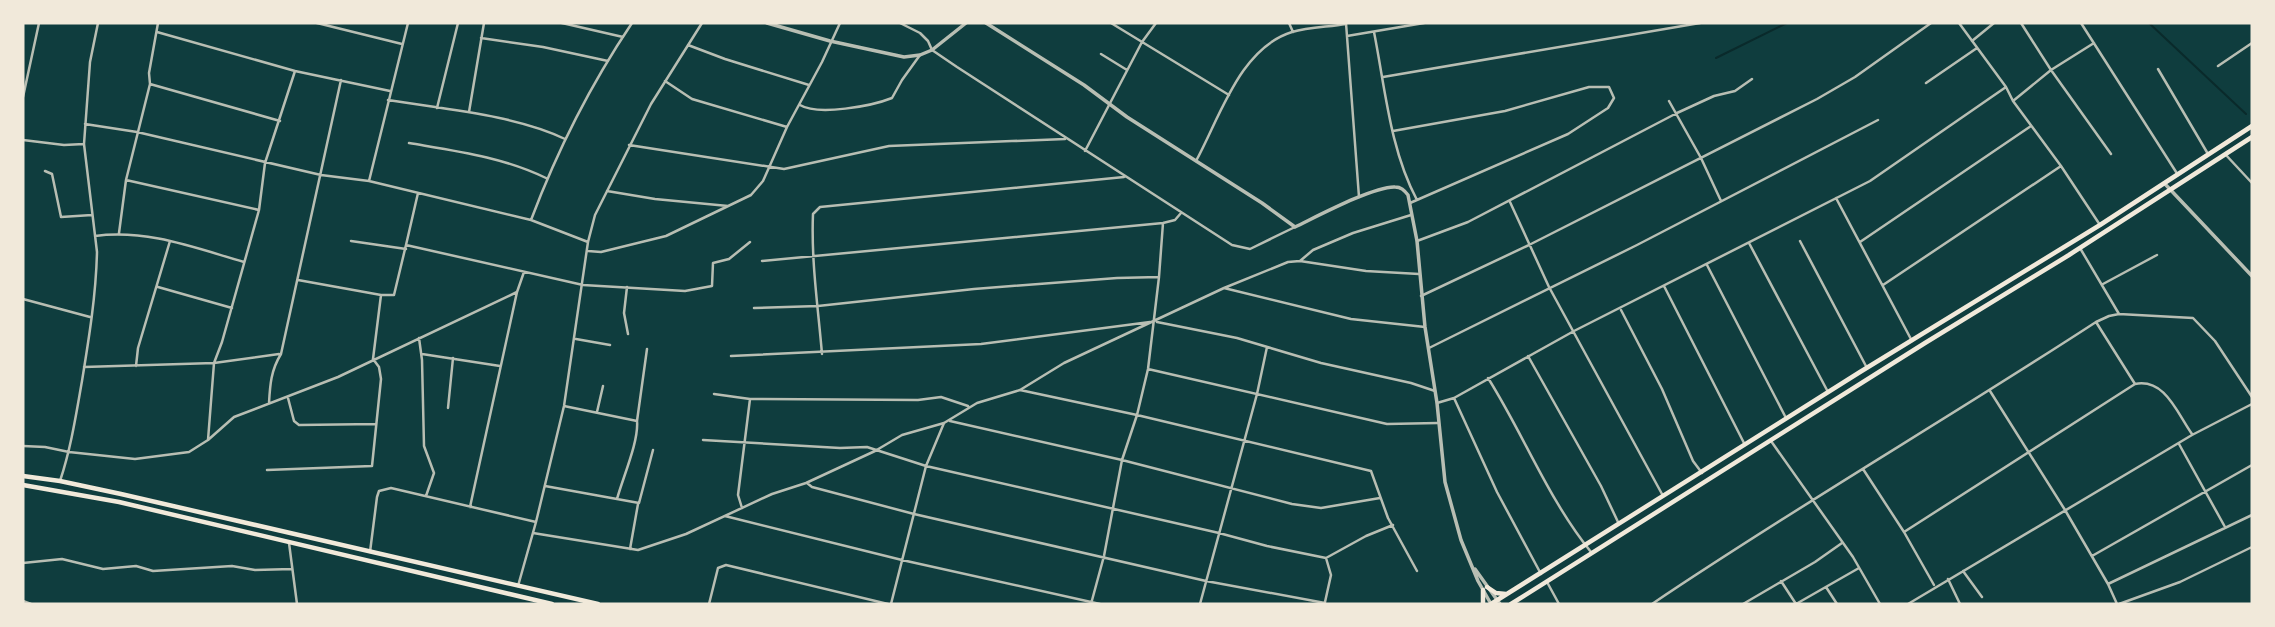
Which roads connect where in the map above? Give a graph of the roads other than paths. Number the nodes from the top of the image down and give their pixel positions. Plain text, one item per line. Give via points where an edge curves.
1 (39, 23) edge
2 (98, 23) edge
3 (158, 23) edge
4 (317, 23) edge
5 (408, 23) edge
6 (458, 23) edge
7 (484, 23) edge
8 (562, 23) edge
9 (632, 23) edge
10 (702, 23) edge
11 (767, 23) edge
12 (839, 23) edge
13 (900, 23) edge
14 (966, 23) edge
15 (986, 23) edge
16 (1111, 23) edge
17 (1156, 23) edge
18 (1290, 23) edge
19 (1346, 23) edge
20 (1424, 23) edge
21 (1700, 23) edge
22 (1931, 23) edge
23 (1959, 23) edge
24 (1994, 23) edge
25 (2021, 23) edge
26 (2081, 23) edge
27 (571, 24) edge
28 (157, 32) junction
29 (1293, 32) junction
30 (1374, 32) junction
31 (1347, 36) junction
32 (623, 37) junction
33 (481, 38) junction
34 (830, 41) junction
35 (1972, 41) junction
36 (1142, 42) junction
37 (2094, 43) junction
38 (2252, 43) edge
39 (402, 44) junction
40 (688, 45) junction
41 (1977, 48) junction
42 (932, 50) junction
43 (1101, 54) dead end
44 (920, 55) junction
45 (608, 61) junction
46 (2218, 66) dead end
47 (1127, 69) junction
48 (2158, 69) dead end
49 (2051, 70) junction
50 (295, 71) junction
51 (1383, 77) junction
52 (1752, 79) dead end
53 (341, 80) junction
54 (665, 81) junction
55 (24, 82) edge
56 (1926, 83) dead end
57 (150, 84) junction
58 (809, 85) junction
59 (2006, 87) junction
60 (390, 91) junction
61 (1228, 95) junction
62 (23, 97) edge
63 (388, 100) junction
64 (1669, 101) dead end
65 (2013, 101) junction
66 (1110, 103) junction
67 (800, 105) junction
68 (437, 108) junction
69 (469, 112) junction
70 (1677, 113) junction
71 (1878, 120) dead end
72 (281, 121) junction
73 (85, 124) junction
74 (2031, 126) junction
75 (2252, 126) edge
76 (787, 127) junction
77 (1394, 131) junction
78 (137, 132) junction
79 (2252, 137) edge
80 (565, 139) junction
81 (1065, 139) junction
82 (23, 140) edge
83 (409, 142) dead end
84 (85, 144) junction
85 (628, 145) junction
86 (1086, 151) junction
87 (2111, 154) dead end
88 (2208, 154) junction
89 (2225, 154) junction
90 (1701, 158) junction
91 (1196, 161) junction
92 (265, 163) junction
93 (2061, 166) junction
94 (769, 167) junction
95 (45, 171) dead end
96 (321, 175) junction
97 (2178, 175) junction
98 (1126, 177) junction
99 (546, 178) junction
100 (126, 180) junction
101 (369, 181) junction
102 (2252, 183) edge
103 (2165, 184) junction
104 (607, 191) junction
105 (2171, 191) junction
106 (418, 193) junction
107 (1359, 197) junction
108 (1836, 198) junction
109 (1417, 200) junction
110 (1509, 201) junction
111 (1721, 201) junction
112 (1410, 203) junction
113 (730, 206) junction
114 (259, 210) junction
115 (1181, 213) junction
116 (92, 215) junction
117 (1411, 215) junction
118 (531, 220) junction
119 (1163, 223) junction
120 (2100, 225) junction
121 (1295, 227) junction
122 (119, 233) junction
123 (95, 236) junction
124 (170, 241) junction
125 (351, 241) dead end
126 (1417, 241) junction
127 (1800, 241) dead end
128 (588, 242) junction
129 (750, 242) dead end
130 (1860, 242) junction
131 (1749, 243) junction
132 (1528, 245) junction
133 (406, 247) junction
134 (2064, 248) junction
135 (2080, 248) junction
136 (588, 251) junction
137 (813, 256) junction
138 (2069, 256) junction
139 (2157, 256) dead end
140 (762, 261) dead end
141 (1300, 261) junction
142 (244, 262) junction
143 (1707, 264) junction
144 (524, 272) junction
145 (1420, 274) junction
146 (2252, 276) edge
147 (1159, 277) junction
148 (299, 280) junction
149 (2103, 284) junction
150 (583, 285) junction
151 (1883, 285) junction
152 (1664, 286) junction
153 (158, 287) junction
154 (627, 287) junction
155 (1549, 287) junction
156 (1224, 288) junction
157 (517, 292) junction
158 (381, 295) junction
159 (1422, 296) junction
160 (23, 299) edge
161 (818, 306) junction
162 (232, 308) junction
163 (754, 308) dead end
164 (1621, 309) junction
165 (2119, 314) junction
166 (91, 317) junction
167 (1155, 322) junction
168 (2096, 322) junction
169 (1425, 327) junction
170 (1574, 331) junction
171 (628, 334) dead end
172 (419, 338) junction
173 (576, 339) junction
174 (1912, 341) junction
175 (610, 345) dead end
176 (1266, 347) junction
177 (1428, 348) junction
178 (647, 349) dead end
179 (281, 354) junction
180 (422, 354) junction
181 (822, 354) junction
182 (731, 356) dead end
183 (1528, 356) junction
184 (453, 358) junction
185 (373, 359) junction
186 (214, 363) junction
187 (136, 366) junction
188 (500, 366) junction
189 (84, 367) junction
190 (1867, 368) junction
191 (1148, 369) junction
192 (1488, 378) junction
193 (2135, 384) junction
194 (603, 386) dead end
195 (1020, 390) junction
196 (1435, 391) junction
197 (1990, 391) junction
198 (1828, 392) junction
199 (714, 394) dead end
200 (1257, 394) junction
201 (2252, 397) edge
202 (288, 398) junction
203 (1454, 398) junction
204 (750, 399) junction
205 (269, 403) junction
206 (1437, 403) junction
207 (2252, 404) edge
208 (564, 406) junction
209 (970, 407) junction
210 (448, 408) dead end
211 (597, 412) junction
212 (1138, 415) junction
213 (1786, 418) junction
214 (948, 420) junction
215 (637, 421) junction
216 (944, 423) junction
217 (1438, 423) junction
218 (376, 424) junction
219 (2192, 435) junction
220 (208, 440) junction
221 (703, 440) dead end
222 (1244, 440) junction
223 (1771, 441) junction
224 (746, 443) junction
225 (2179, 444) junction
226 (1745, 445) junction
227 (23, 446) edge
228 (653, 450) dead end
229 (875, 451) junction
230 (69, 452) junction
231 (2029, 453) junction
232 (1122, 460) junction
233 (2252, 465) edge
234 (926, 466) junction
235 (1863, 469) junction
236 (267, 470) dead end
237 (1702, 473) junction
238 (23, 476) edge
239 (60, 481) junction
240 (806, 483) junction
241 (23, 485) edge
242 (545, 486) junction
243 (1230, 488) junction
244 (2205, 493) junction
245 (426, 496) junction
246 (1664, 497) junction
247 (1380, 498) junction
248 (1814, 499) junction
249 (617, 500) junction
250 (639, 503) junction
251 (470, 507) junction
252 (742, 508) junction
253 (2066, 510) junction
254 (1113, 511) junction
255 (914, 514) junction
256 (2252, 515) edge
257 (725, 516) junction
258 (537, 522) junction
259 (1392, 525) junction
260 (1620, 525) junction
261 (2225, 527) junction
262 (1904, 532) junction
263 (534, 533) junction
264 (1219, 533) junction
265 (289, 543) junction
266 (1842, 543) junction
267 (1586, 546) junction
268 (2252, 547) edge
269 (630, 549) junction
270 (370, 552) junction
271 (1592, 553) junction
272 (1104, 556) junction
273 (2092, 556) junction
274 (1326, 558) junction
275 (902, 560) junction
276 (23, 563) edge
277 (1859, 568) junction
278 (292, 569) junction
279 (1963, 570) junction
280 (1417, 571) dead end
281 (1541, 574) junction
282 (1948, 579) junction
283 (1206, 581) junction
284 (1781, 581) junction
285 (1546, 582) junction
286 (2108, 584) junction
287 (518, 586) junction
288 (1935, 586) junction
289 (1826, 587) junction
290 (1485, 588) junction
291 (1507, 594) junction
292 (1982, 597) dead end
293 (527, 598) junction
294 (23, 601) edge
295 (578, 602) edge
296 (1498, 602) edge
297 (1091, 603) edge
298 (31, 604) edge
299 (298, 604) edge
300 (526, 604) edge
301 (552, 604) edge
302 (598, 604) edge
303 (709, 604) edge
304 (890, 604) edge
305 (1100, 604) edge
306 (1200, 604) edge
307 (1324, 604) edge
308 (1483, 604) edge
309 (1491, 604) edge
310 (1511, 604) edge
311 (1559, 604) edge
312 (1652, 604) edge
313 (1742, 604) edge
314 (1796, 604) edge
315 (1837, 604) edge
316 (1880, 604) edge
317 (1908, 604) edge
318 (1960, 604) edge
319 (2118, 604) edge

1 - 55 street
2 - 73 street
3 - 28 street
4 - 39 street
5 - 39 street
6 - 68 street
7 - 33 street
8 - 27 street
9 - 32 street
10 - 40 street
11 - 34 street
12 - 34 street
13 - 42 street via 920,33
14 - 42 street
15 - 66 street
16 - 36 street
17 - 36 street
18 - 29 street
19 - 29 street
19 - 31 street
20 - 30 street
21 - 51 street
22 - 90 street via 1846,82
23 - 35 street
24 - 35 street
25 - 49 street
26 - 37 street
27 - 32 street
28 - 50 street
28 - 57 street
29 - 61 street via 1256,53
30 - 31 street
30 - 51 street
31 - 107 street
32 - 45 street
33 - 45 street
33 - 69 street
34 - 44 street via 904,57
34 - 58 street
35 - 41 street
36 - 47 street
36 - 61 street
37 - 49 street
37 - 97 street
38 - 46 street
39 - 60 street
40 - 54 street
40 - 58 street
41 - 56 street
41 - 59 street
42 - 44 street
42 - 81 street
43 - 47 street
44 - 67 street via 892,98 832,110 808,110
45 - 80 street
47 - 66 street
48 - 88 street
49 - 65 street
49 - 87 street
50 - 53 street
50 - 72 street
51 - 77 street
52 - 70 street via 1735,91
53 - 60 street
53 - 96 street
54 - 76 street via 692,99
54 - 85 street
55 - 62 street
57 - 72 street
57 - 78 street
58 - 67 street
59 - 65 street
59 - 108 street via 1870,181
60 - 63 street
61 - 91 street
63 - 68 street
63 - 101 street
64 - 70 street
65 - 74 street
66 - 86 street
66 - 91 street
67 - 76 street
68 - 69 street
69 - 80 street via 540,128
70 - 90 street
70 - 110 street
71 - 111 street
72 - 92 street
73 - 78 street
73 - 84 street
74 - 93 street
74 - 130 street
75 - 88 highway
76 - 94 street
77 - 109 street
77 - 109 street via 1505,111 1589,87 1608,87 1614,98 1608,108 1568,134
78 - 92 street
78 - 100 street
79 - 89 highway
80 - 99 street
81 - 86 street
81 - 94 street via 889,146 784,169
82 - 84 street
83 - 99 street via 467,152
84 - 116 street
85 - 94 street
85 - 104 street
86 - 98 street
88 - 97 highway
89 - 102 street
89 - 105 highway
90 - 111 street
90 - 132 street
91 - 121 street
92 - 96 street
92 - 114 street
93 - 120 street
93 - 151 street
94 - 113 street via 751,195
95 - 116 street via 52,174 61,217
96 - 101 street
96 - 148 street
97 - 103 highway
98 - 115 street
98 - 137 street via 820,207 813,214
99 - 118 street
100 - 114 street
100 - 122 street
101 - 106 street
103 - 105 street
103 - 120 highway
104 - 113 street
104 - 128 street
105 - 135 highway
105 - 146 street
106 - 118 street
106 - 133 street
107 - 112 street via 1398,187 1406,191
107 - 121 street
108 - 130 street
108 - 131 street
109 - 112 street
110 - 126 street
110 - 132 street
111 - 155 street
112 - 117 street
113 - 136 street via 666,236
114 - 142 street
115 - 119 street
115 - 121 street via 1241,249 1261,245
116 - 123 street
117 - 126 street
117 - 141 street via 1353,233 1313,250
118 - 128 street
119 - 137 street
119 - 147 street
120 - 134 highway
122 - 123 street
122 - 124 street
123 - 166 street via 97,269
124 - 142 street
124 - 153 street
125 - 133 street
126 - 145 street
127 - 190 street
128 - 136 street
129 - 154 street via 729,258 713,263 712,286 685,291
130 - 151 street
131 - 143 street
131 - 198 street
132 - 155 street
132 - 159 street
133 - 144 street
133 - 158 street via 396,292
134 - 138 highway
134 - 174 highway
135 - 138 highway
135 - 149 street
136 - 150 street
137 - 140 street
137 - 161 street
138 - 223 highway
139 - 149 street
141 - 145 street
141 - 156 street
142 - 162 street
143 - 152 street
143 - 213 street
144 - 150 street
144 - 157 street
145 - 159 street
147 - 161 street via 974,289
147 - 167 street
148 - 158 street
148 - 179 street
149 - 165 street
150 - 154 street
150 - 173 street
151 - 174 street
152 - 164 street
152 - 226 street
153 - 162 street
153 - 187 street
154 - 171 street via 624,313
155 - 170 street
155 - 177 street
156 - 167 street
156 - 169 street via 1351,319
157 - 172 street
157 - 188 street
158 - 185 street
159 - 169 street
160 - 166 street
161 - 163 street
161 - 181 street
162 - 186 street
164 - 170 street
164 - 237 street
165 - 168 street
165 - 201 street via 2193,318 2215,341
166 - 189 street
167 - 176 street
167 - 181 street via 981,344
167 - 191 street
167 - 195 street via 1064,363
168 - 193 street
168 - 197 street
169 - 177 street
170 - 183 street
170 - 246 street
172 - 180 street
172 - 185 street
173 - 175 street
173 - 208 street
174 - 190 highway
176 - 196 street
176 - 200 street
177 - 196 street
178 - 215 street
179 - 186 street
179 - 205 street via 270,378
180 - 184 street
180 - 245 street via 424,446 433,473
181 - 182 street
183 - 192 street
183 - 260 street
184 - 188 street
184 - 210 street
185 - 202 street
185 - 218 street via 382,379
186 - 187 street
186 - 220 street
187 - 189 street
188 - 251 street
189 - 230 street
190 - 198 highway
191 - 200 street
191 - 212 street
192 - 203 street
192 - 267 street via 1554,501
193 - 219 street via 2145,382 2159,388
193 - 231 street
194 - 211 street
195 - 209 street
195 - 212 street
196 - 206 street
197 - 231 street
197 - 235 street
198 - 213 highway
199 - 204 street
200 - 217 street via 1387,424
200 - 222 street
202 - 205 street
202 - 218 street via 299,425
203 - 206 street
203 - 281 street
204 - 209 street via 941,397
204 - 224 street
205 - 220 street via 234,417
206 - 217 street
207 - 219 street
208 - 211 street
208 - 242 street
209 - 214 street
211 - 215 street
212 - 222 street
212 - 232 street
213 - 226 highway
214 - 216 street
214 - 232 street
215 - 249 street
216 - 229 street via 902,435
216 - 234 street
217 - 290 street via 1450,504 1461,540
218 - 236 street via 371,467
219 - 225 street
220 - 230 street via 189,452 147,458
221 - 224 street
222 - 243 street
222 - 247 street via 1371,471
223 - 248 street
223 - 271 highway
224 - 229 street
224 - 252 street via 738,495
225 - 244 street
225 - 253 street
226 - 237 highway
227 - 230 street
228 - 250 street
229 - 234 street
229 - 240 street
230 - 239 street
231 - 253 street
231 - 262 street
232 - 243 street
232 - 254 street
233 - 244 street
234 - 254 street
234 - 255 street
235 - 248 street
235 - 262 street
237 - 246 highway
238 - 239 highway
239 - 270 highway
240 - 252 street
240 - 255 street
241 - 265 highway via 119,502
242 - 249 street
242 - 258 street
243 - 247 street via 1321,508
243 - 264 street
244 - 261 street
244 - 273 street
245 - 251 street
245 - 270 street via 391,488 379,491
246 - 260 highway
247 - 259 street
248 - 266 street
248 - 312 street
249 - 250 street
250 - 269 street
251 - 258 street
252 - 257 street
253 - 273 street
253 - 279 street
254 - 264 street
254 - 272 street
255 - 272 street
255 - 275 street
256 - 261 street
257 - 269 street via 686,534
257 - 275 street
258 - 263 street
259 - 274 street
259 - 280 street
260 - 267 highway
261 - 286 street
262 - 288 street
263 - 269 street
263 - 287 street
264 - 274 street
264 - 283 street
265 - 278 street
265 - 293 highway
266 - 277 street
266 - 284 street
267 - 271 street
267 - 281 highway
268 - 319 street via 2180,582
270 - 287 highway
271 - 285 highway
272 - 283 street
272 - 297 street
273 - 286 street
274 - 307 street via 1331,581
275 - 297 street
275 - 304 street
276 - 278 street via 62,559 103,569 136,566 153,571 232,566
277 - 289 street
277 - 316 street
278 - 299 street
279 - 282 street
279 - 292 street
281 - 291 highway
282 - 288 street
282 - 318 street
283 - 306 street
283 - 307 street
284 - 313 street
284 - 314 street
285 - 310 highway
285 - 311 street
286 - 319 street
287 - 295 highway
288 - 317 street
289 - 314 street
289 - 315 street
290 - 291 highway
290 - 296 street
290 - 308 highway
290 - 309 street
291 - 296 highway
293 - 300 street
293 - 301 highway
294 - 298 street
295 - 302 highway
296 - 309 highway
297 - 305 street
303 - 304 street via 718,568 726,565

